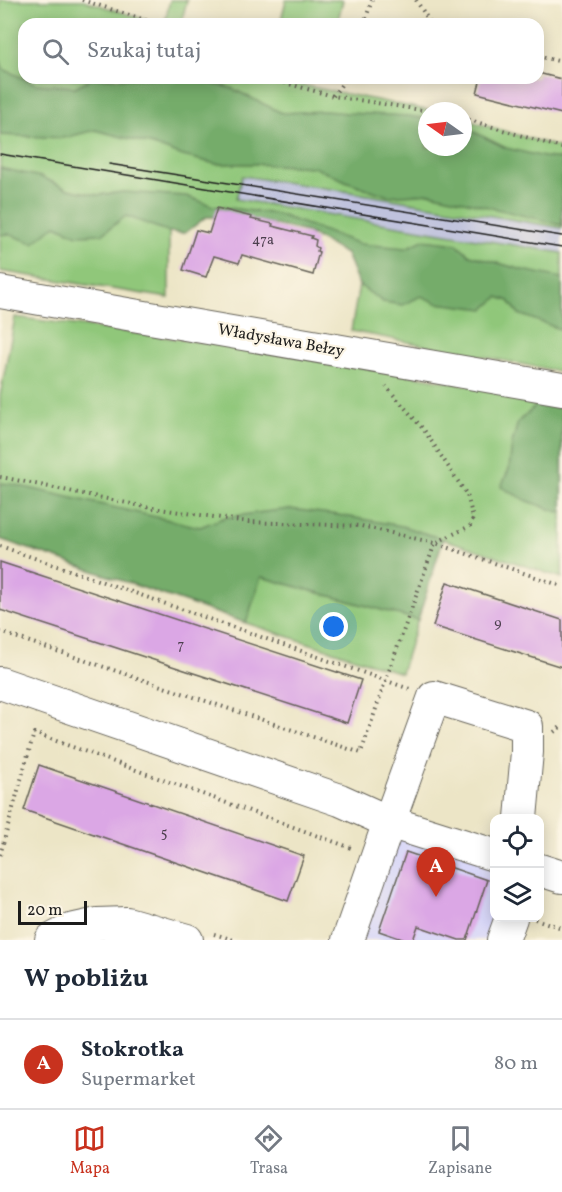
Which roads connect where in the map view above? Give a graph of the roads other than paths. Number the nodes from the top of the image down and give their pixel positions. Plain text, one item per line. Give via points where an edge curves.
1 (0, 292) edge
2 (562, 389) edge
3 (0, 683) edge
4 (521, 814) edge
5 (389, 822) junction
6 (490, 853) edge
7 (544, 871) edge
8 (562, 877) edge
9 (510, 922) edge
10 (51, 940) edge
11 (187, 940) edge
12 (348, 940) edge
13 (503, 940) edge

1 - 2 street, Władysława Bełzy
3 - 5 street via 340,800
4 - 5 street via 527,726 434,697
5 - 6 street
5 - 12 street
7 - 8 street
9 - 13 street
10 - 11 street via 70,930 127,923

